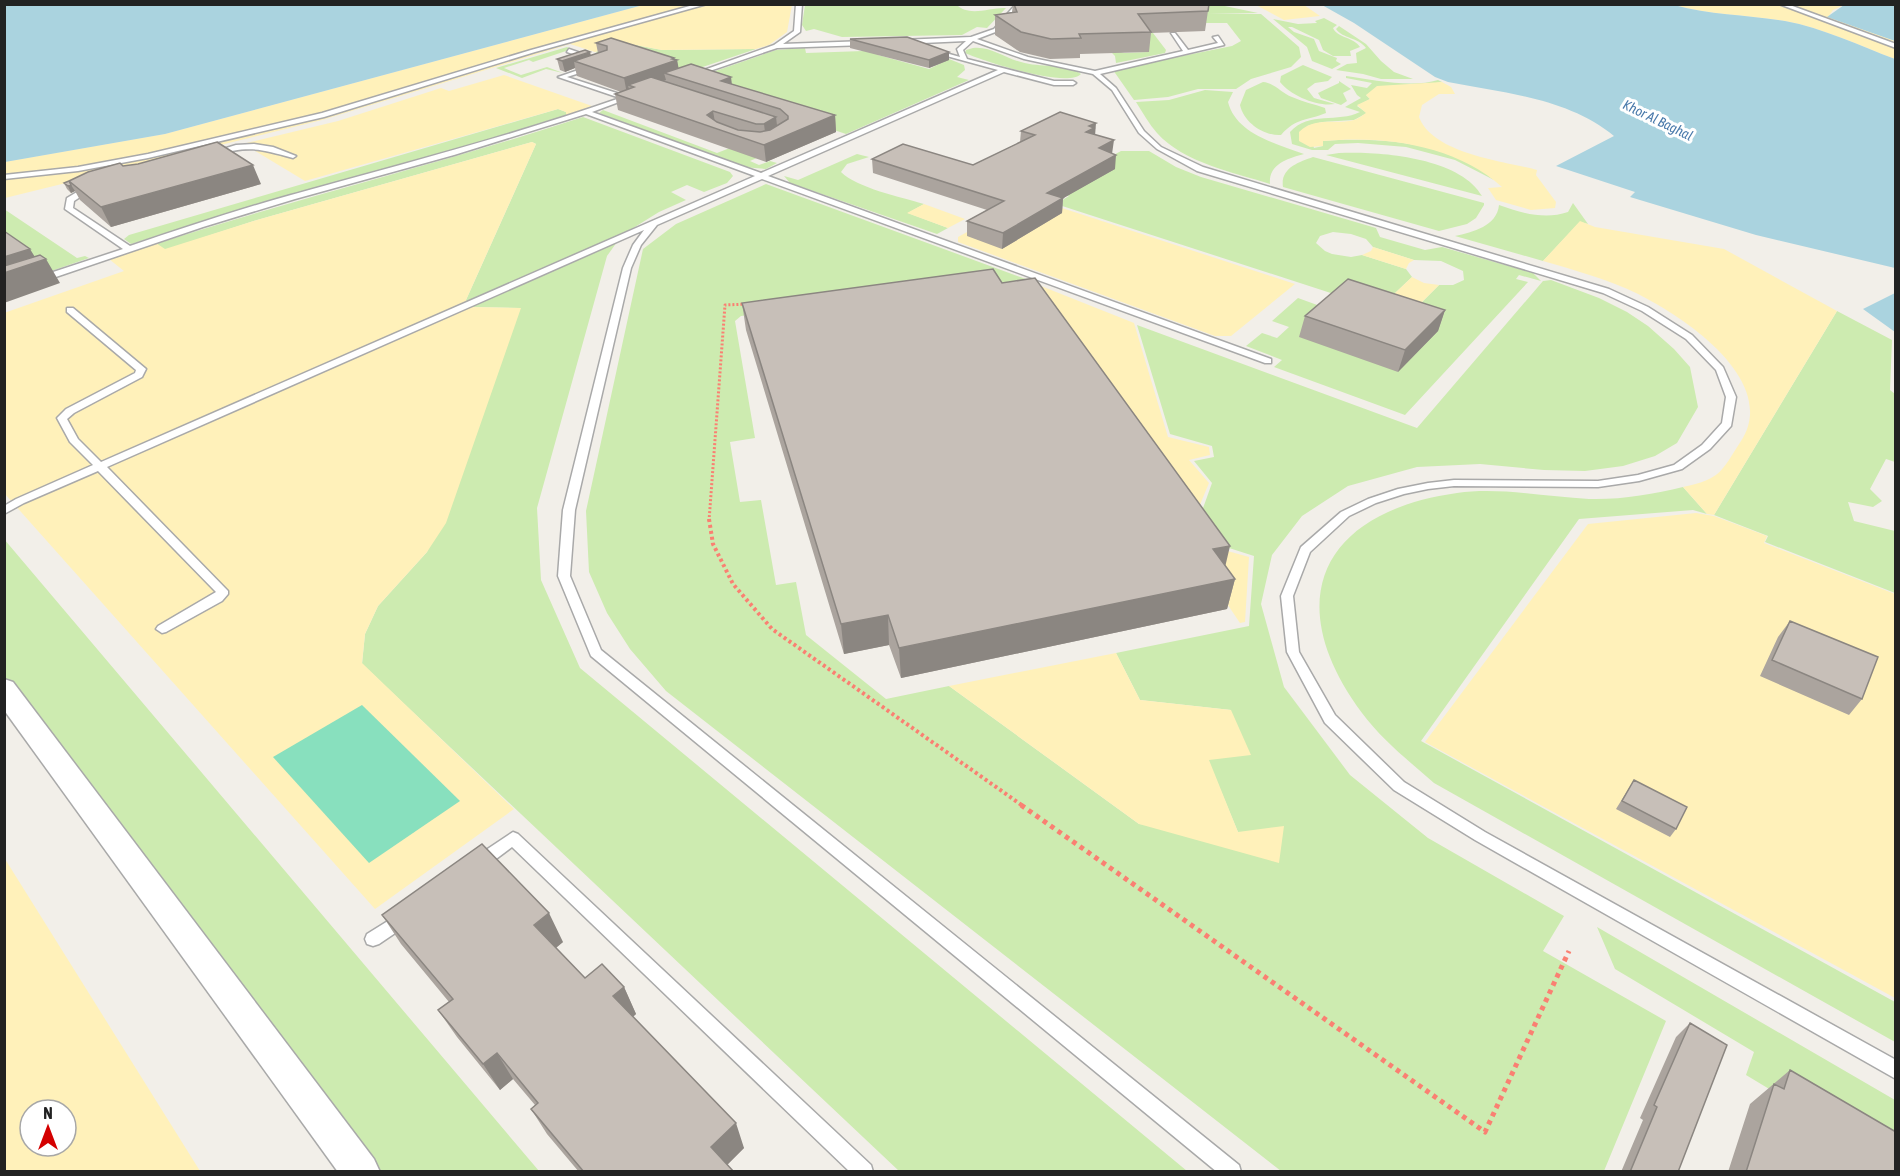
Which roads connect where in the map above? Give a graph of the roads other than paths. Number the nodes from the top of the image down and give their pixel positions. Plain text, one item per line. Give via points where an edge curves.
1 (705, 4) edge
2 (799, 4) edge
3 (1019, 4) edge
4 (1781, 4) edge
5 (797, 32) junction
6 (1173, 34) edge
7 (1216, 37) dead end
8 (972, 39) junction
9 (876, 42) edge
10 (830, 44) junction
11 (776, 46) junction
12 (1896, 46) edge
13 (921, 48) edge
14 (568, 51) dead end
15 (933, 51) edge
16 (1186, 52) junction
17 (966, 61) junction
18 (1004, 70) junction
19 (1095, 73) junction
20 (687, 77) edge
21 (1073, 83) dead end
22 (645, 92) edge
23 (626, 98) junction
24 (586, 112) junction
25 (202, 156) edge
26 (293, 156) dead end
27 (760, 176) junction
28 (4, 177) edge
29 (94, 187) edge
30 (654, 223) junction
31 (129, 249) junction
32 (35, 281) edge
33 (70, 310) dead end
34 (1268, 361) dead end
35 (100, 467) junction
36 (20, 501) junction
37 (4, 504) edge
38 (4, 512) edge
39 (162, 629) dead end
40 (4, 689) edge
41 (467, 872) edge
42 (420, 906) edge
43 (374, 939) dead end
44 (1896, 1070) edge
45 (361, 1172) edge
46 (864, 1172) edge
47 (1232, 1172) edge

1 - 28 lane via 324,115 148,156
2 - 5 lane
3 - 8 lane via 996,30
4 - 12 lane
5 - 10 lane
5 - 11 lane
6 - 16 lane
7 - 16 lane via 1222,44
8 - 13 lane via 899,42
8 - 17 lane via 960,49
8 - 19 lane via 1026,58
9 - 10 lane
10 - 11 lane
11 - 20 lane
14 - 23 lane via 595,63 561,77
15 - 17 lane
16 - 19 lane
17 - 18 lane
18 - 21 lane via 1054,83
18 - 27 lane
19 - 44 lane via 1114,89 1141,132 1159,148 1200,169 1606,291 1645,309 1689,337 1719,369 1731,397 1727,424 1706,447 1678,467 1599,484 1428,486 1382,498 1345,514 1305,550 1287,596 1293,652 1330,719 1399,786 1480,836
22 - 23 lane
23 - 24 lane
24 - 27 lane
24 - 31 lane via 452,154 292,197
25 - 26 lane via 254,144
27 - 30 lane
27 - 34 lane
29 - 31 lane via 70,200 69,209
30 - 35 lane
30 - 47 lane via 637,244 627,267 569,510 564,576 596,653
31 - 32 lane
33 - 35 lane via 141,369 127,383 62,418 74,440
35 - 36 lane
35 - 39 lane via 222,591 218,598
36 - 37 lane
36 - 38 lane
40 - 45 street
41 - 46 lane via 513,838
42 - 43 lane

